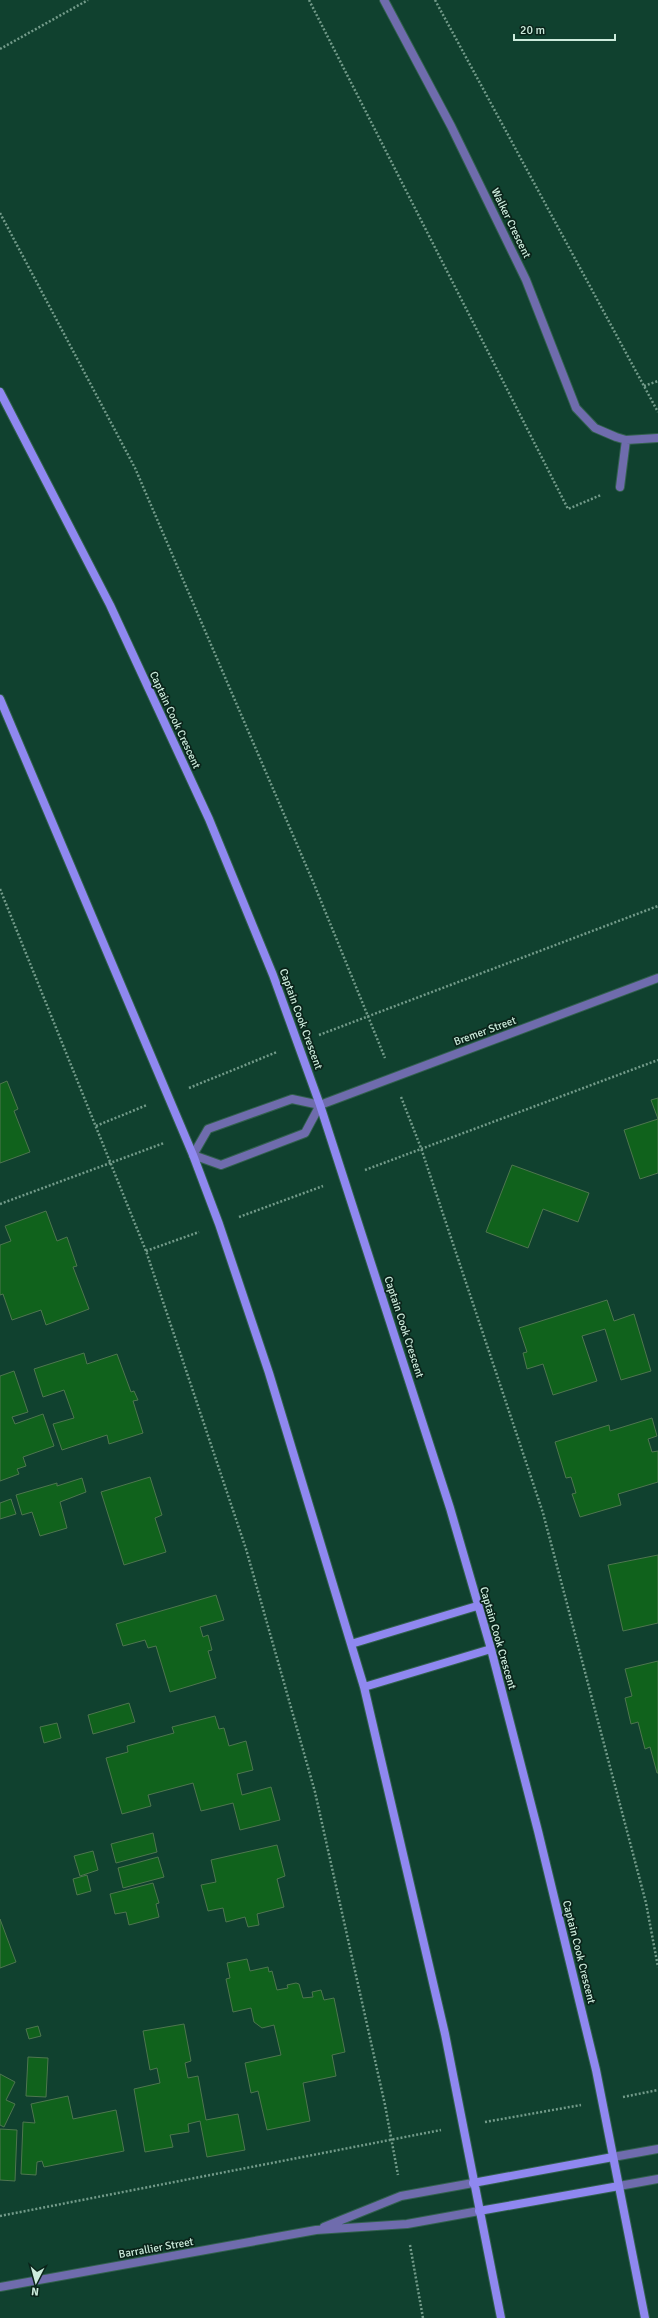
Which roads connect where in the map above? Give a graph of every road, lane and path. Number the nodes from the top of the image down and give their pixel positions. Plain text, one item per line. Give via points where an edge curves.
1 (88, 0) edge
2 (309, 0) edge
3 (384, 0) edge
4 (435, 0) edge
5 (0, 49) edge
6 (0, 213) edge
7 (658, 381) edge
8 (644, 386) junction
9 (0, 392) edge
10 (658, 412) edge
11 (658, 438) edge
12 (626, 440) junction
13 (620, 487) joint
14 (0, 700) edge
15 (0, 889) edge
16 (658, 906) edge
17 (658, 978) edge
18 (368, 1015) junction
19 (299, 1043) junction
20 (658, 1060) edge
21 (393, 1077) junction
22 (168, 1096) junction
23 (320, 1105) junction
24 (96, 1126) junction
25 (184, 1135) junction
26 (421, 1148) junction
27 (193, 1155) junction
28 (111, 1163) junction
29 (344, 1178) junction
30 (0, 1204) edge
31 (219, 1224) junction
32 (146, 1251) junction
33 (477, 1606) junction
34 (351, 1644) junction
35 (491, 1649) junction
36 (364, 1687) junction
37 (658, 1967) edge
38 (658, 2090) edge
39 (602, 2101) junction
40 (462, 2126) junction
41 (391, 2139) junction
42 (658, 2149) edge
43 (613, 2157) junction
44 (658, 2178) edge
45 (473, 2183) junction
46 (619, 2186) junction
47 (479, 2211) junction
48 (0, 2216) edge
49 (316, 2230) junction
50 (418, 2285) dead end
51 (0, 2287) edge
52 (423, 2318) edge
53 (501, 2318) edge
54 (644, 2318) edge

1 - 5 path
2 - 13 path via 568,509
3 - 12 street, Walker Crescent via 451,126 526,280 576,408 595,428
4 - 8 path
6 - 18 path via 135,468
7 - 8 path
8 - 10 path
9 - 19 main road, Captain Cook Crescent via 110,605 209,819
11 - 12 street
12 - 13 street
14 - 22 main road
15 - 24 path
16 - 18 path
17 - 21 street, Bremer Street
18 - 19 path
18 - 21 path
19 - 22 path
19 - 23 main road, Captain Cook Crescent
20 - 26 path
21 - 23 street, Bremer Street
21 - 26 path
22 - 24 path
22 - 25 main road
23 - 27 street via 292,1099 208,1129
23 - 27 street via 305,1133 221,1165
23 - 29 main road, Captain Cook Crescent
24 - 28 path
25 - 27 main road
25 - 28 path
26 - 29 path
26 - 37 path via 543,1512 646,1903
27 - 31 main road
28 - 30 path
28 - 32 path
29 - 31 path
29 - 33 main road, Captain Cook Crescent via 450,1508
31 - 32 path
31 - 34 main road via 269,1373
32 - 41 path via 246,1549 315,1792
33 - 34 main road
33 - 35 main road, Captain Cook Crescent
34 - 36 main road
35 - 36 main road
35 - 39 main road, Captain Cook Crescent
36 - 40 main road via 445,2034
38 - 39 path
39 - 40 path
39 - 43 main road, Captain Cook Crescent
40 - 41 path
40 - 45 main road
41 - 48 path
42 - 43 street
43 - 45 main road
43 - 46 main road, Captain Cook Crescent
44 - 46 street
45 - 47 main road
45 - 49 street, Barrallier Street via 401,2196
46 - 47 main road
46 - 54 main road, Captain Cook Crescent
47 - 49 street, Barrallier Street via 407,2224
47 - 53 main road
49 - 51 street, Barrallier Street
50 - 52 path

